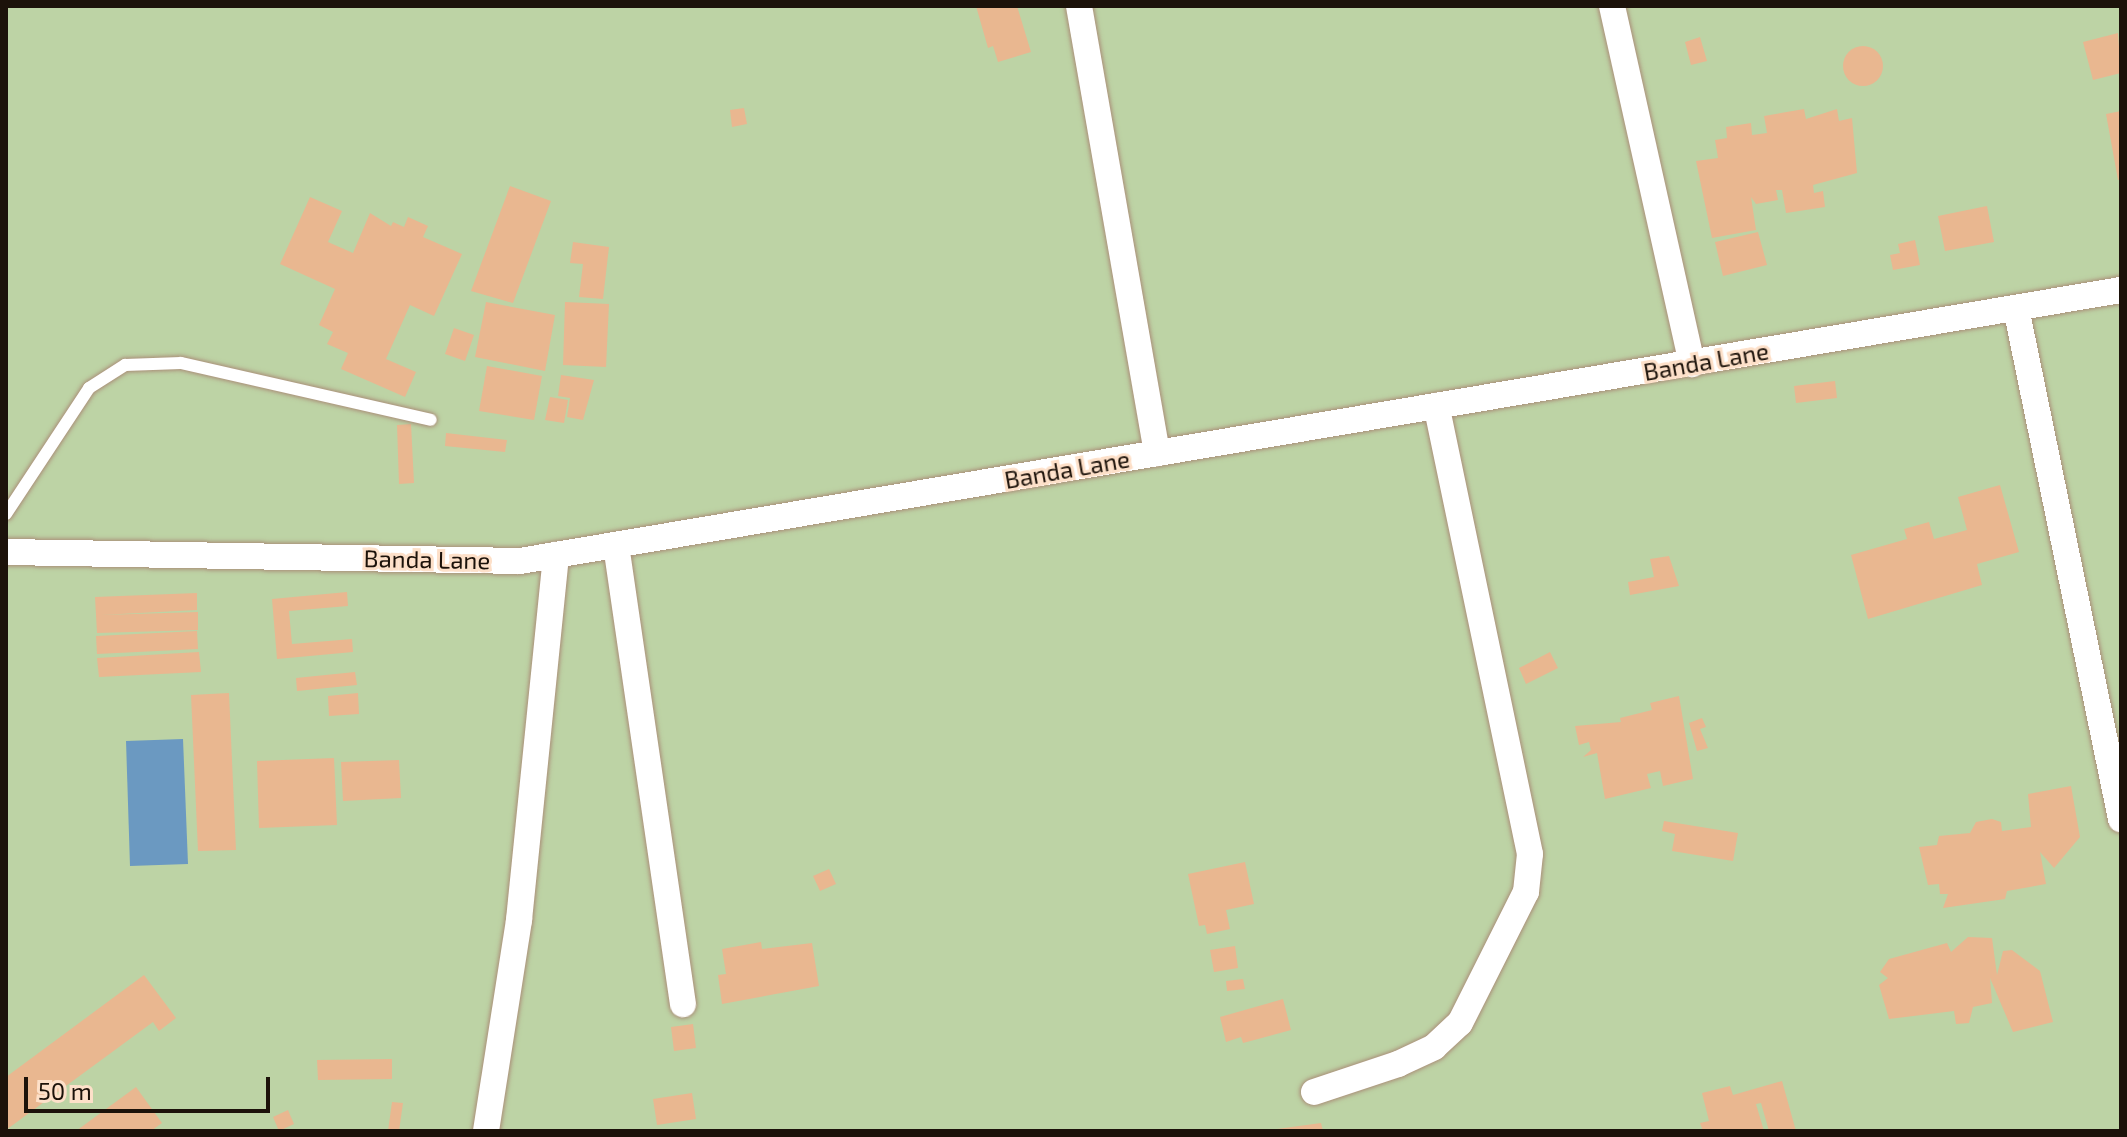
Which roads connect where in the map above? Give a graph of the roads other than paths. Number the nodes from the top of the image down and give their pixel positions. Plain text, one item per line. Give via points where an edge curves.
1 (1079, 6) edge
2 (1612, 6) edge
3 (2121, 290) edge
4 (2016, 308) junction
5 (1692, 364) junction
6 (1436, 406) junction
7 (431, 420) dead end
8 (1157, 453) junction
9 (6, 514) edge
10 (616, 545) junction
11 (6, 552) edge
12 (556, 555) junction
13 (2121, 819) edge
14 (683, 1004) dead end
15 (1314, 1092) dead end
16 (486, 1131) edge

1 - 8 street
2 - 5 street
3 - 4 street, Banda Lane
4 - 5 street, Banda Lane
4 - 13 street
5 - 6 street, Banda Lane
6 - 8 street, Banda Lane
6 - 15 street via 1530,854 1526,892 1460,1023 1434,1047
7 - 9 lane via 181,363 125,365 89,388
8 - 10 street, Banda Lane
10 - 12 street, Banda Lane
10 - 14 street
11 - 12 street, Banda Lane via 520,561
12 - 16 street via 519,920

